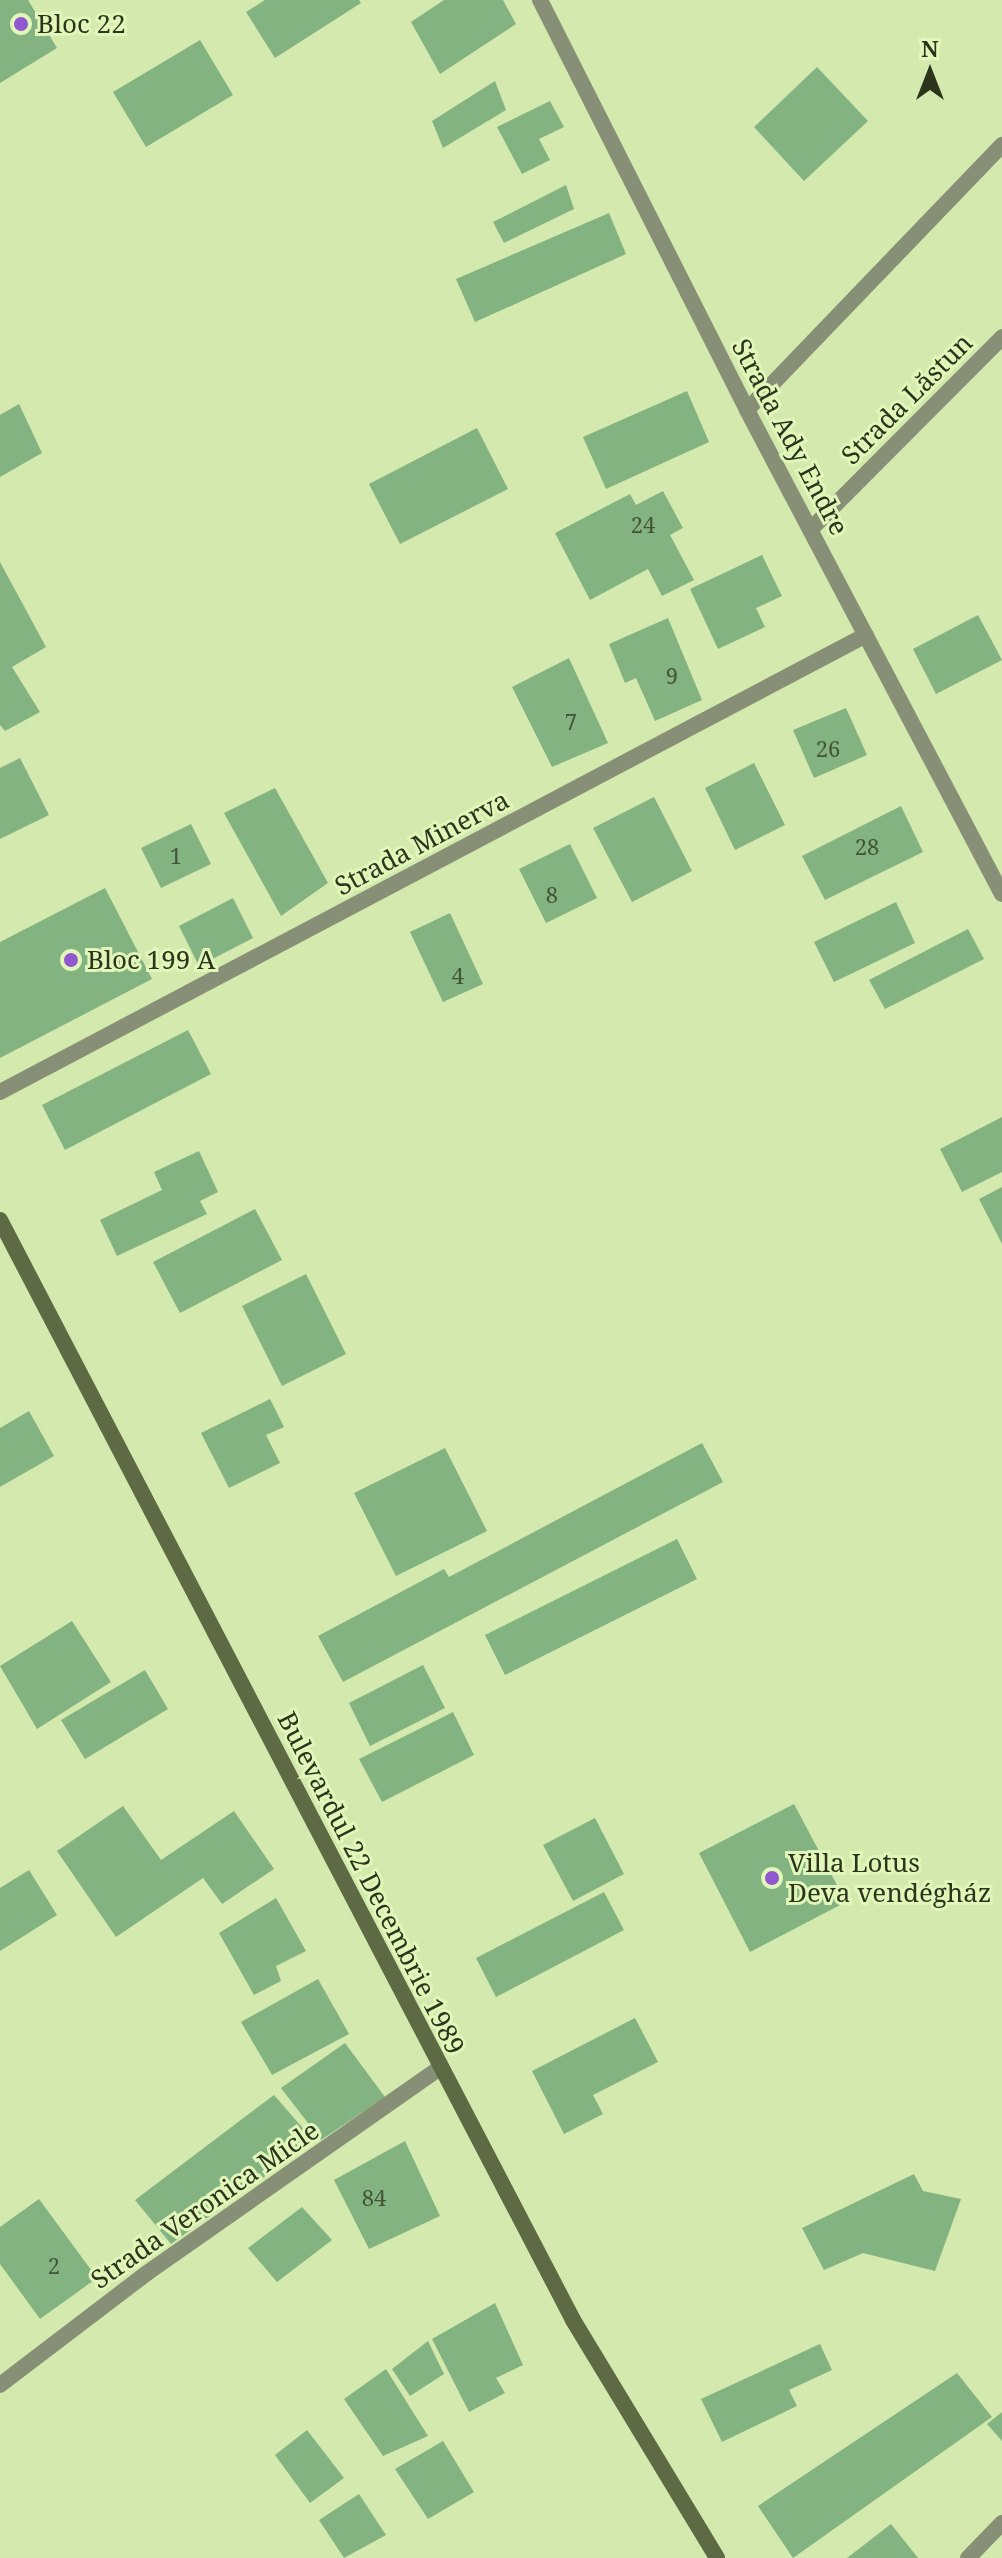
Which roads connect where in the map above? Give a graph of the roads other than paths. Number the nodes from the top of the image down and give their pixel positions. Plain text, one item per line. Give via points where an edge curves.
1 (540, 0) edge
2 (1002, 145) edge
3 (1002, 337) edge
4 (747, 410) junction
5 (811, 529) junction
6 (866, 635) junction
7 (1002, 894) edge
8 (0, 1092) edge
9 (0, 1220) edge
10 (440, 2068) junction
11 (0, 2385) edge
12 (1002, 2523) edge
13 (717, 2558) edge
14 (968, 2558) edge

1 - 4 street, Strada Ady Endre
2 - 4 street
3 - 5 street, Strada Lăstun
4 - 5 street, Strada Ady Endre
5 - 6 street, Strada Ady Endre
6 - 7 street, Strada Ady Endre
6 - 8 street, Strada Minerva
9 - 10 main road, Bulevardul 22 Decembrie 1989
10 - 11 street, Strada Veronica Micle via 147,2273
10 - 13 main road, Bulevardul 22 Decembrie 1989 via 580,2333
12 - 14 street

